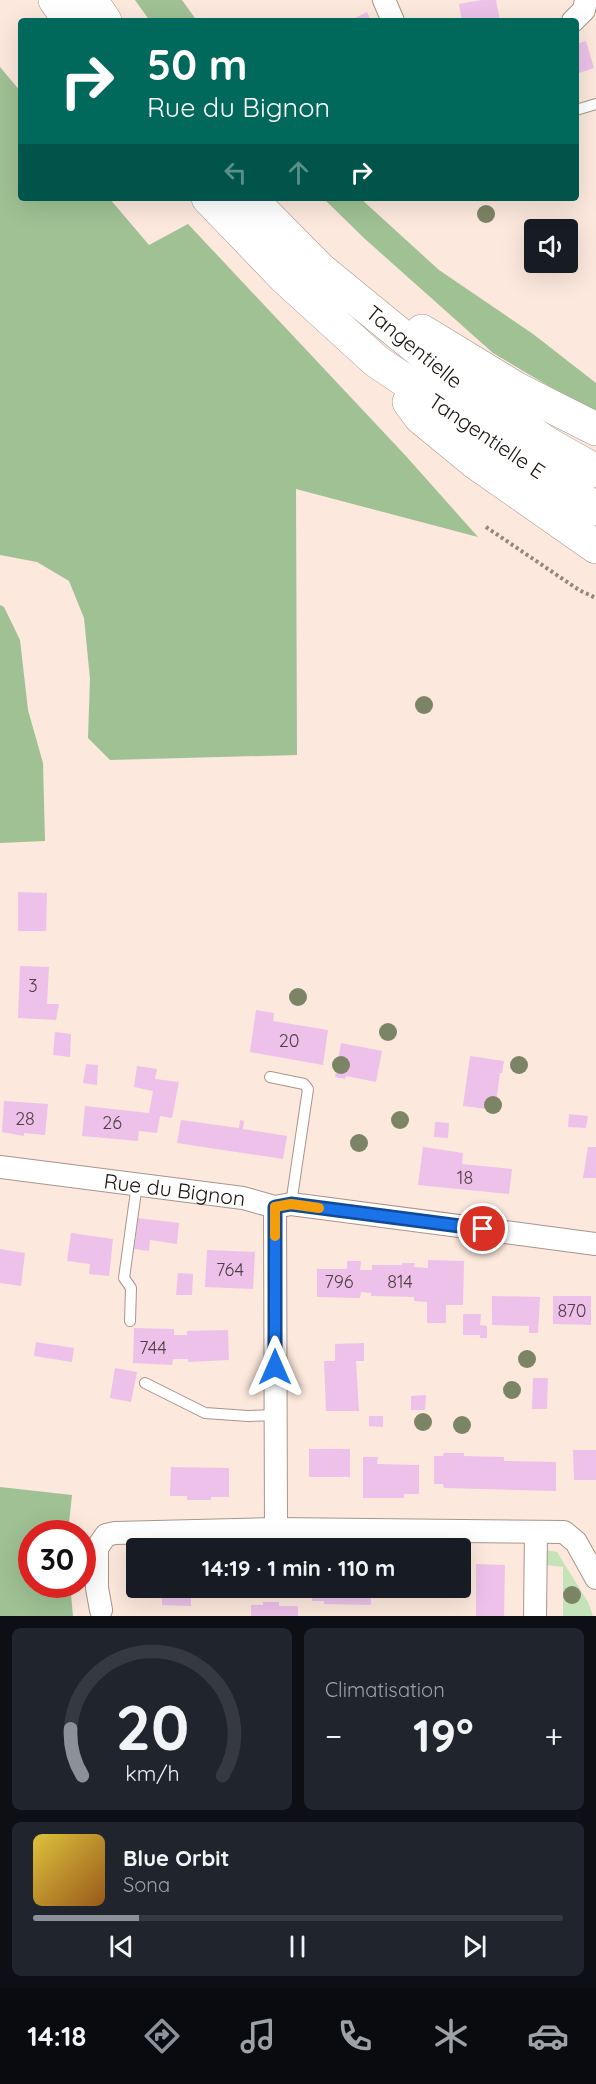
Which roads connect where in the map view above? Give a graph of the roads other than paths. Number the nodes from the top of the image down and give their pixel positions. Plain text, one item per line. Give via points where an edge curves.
1 (55, 0) edge
2 (91, 0) edge
3 (384, 0) edge
4 (586, 0) edge
5 (68, 18) edge
6 (103, 18) edge
7 (392, 18) edge
8 (576, 18) edge
9 (596, 104) edge
10 (579, 109) edge
11 (211, 201) edge
12 (253, 201) edge
13 (320, 269) junction
14 (376, 361) junction
15 (596, 429) edge
16 (596, 471) edge
17 (596, 510) edge
18 (596, 547) edge
19 (270, 1077) dead end
20 (0, 1167) edge
21 (137, 1184) junction
22 (283, 1205) junction
23 (596, 1244) edge
24 (130, 1321) dead end
25 (145, 1383) dead end
26 (276, 1415) junction
27 (276, 1529) junction
28 (536, 1532) junction
29 (596, 1578) edge
30 (101, 1610) dead end
31 (536, 1616) edge

1 - 5 main road
2 - 6 main road
3 - 7 street
4 - 8 street via 584,10
9 - 10 lane
11 - 14 main road, Tangentielle via 285,278
12 - 13 main road, Tangentielle
13 - 15 main road via 517,389
13 - 16 main road, Tangentielle via 463,386 548,444
14 - 17 main road, Tangentielle E
14 - 18 main road via 420,417 476,463
19 - 22 lane via 304,1084 308,1089
20 - 21 street, Rue du Bignon
21 - 22 street, Rue du Bignon
21 - 24 lane via 124,1278 130,1288
22 - 23 street, Rue du Bignon
22 - 26 street
25 - 26 lane via 206,1413
26 - 27 street
27 - 28 street
27 - 30 street via 106,1535 98,1548
28 - 29 street via 564,1532 576,1542
28 - 31 street

